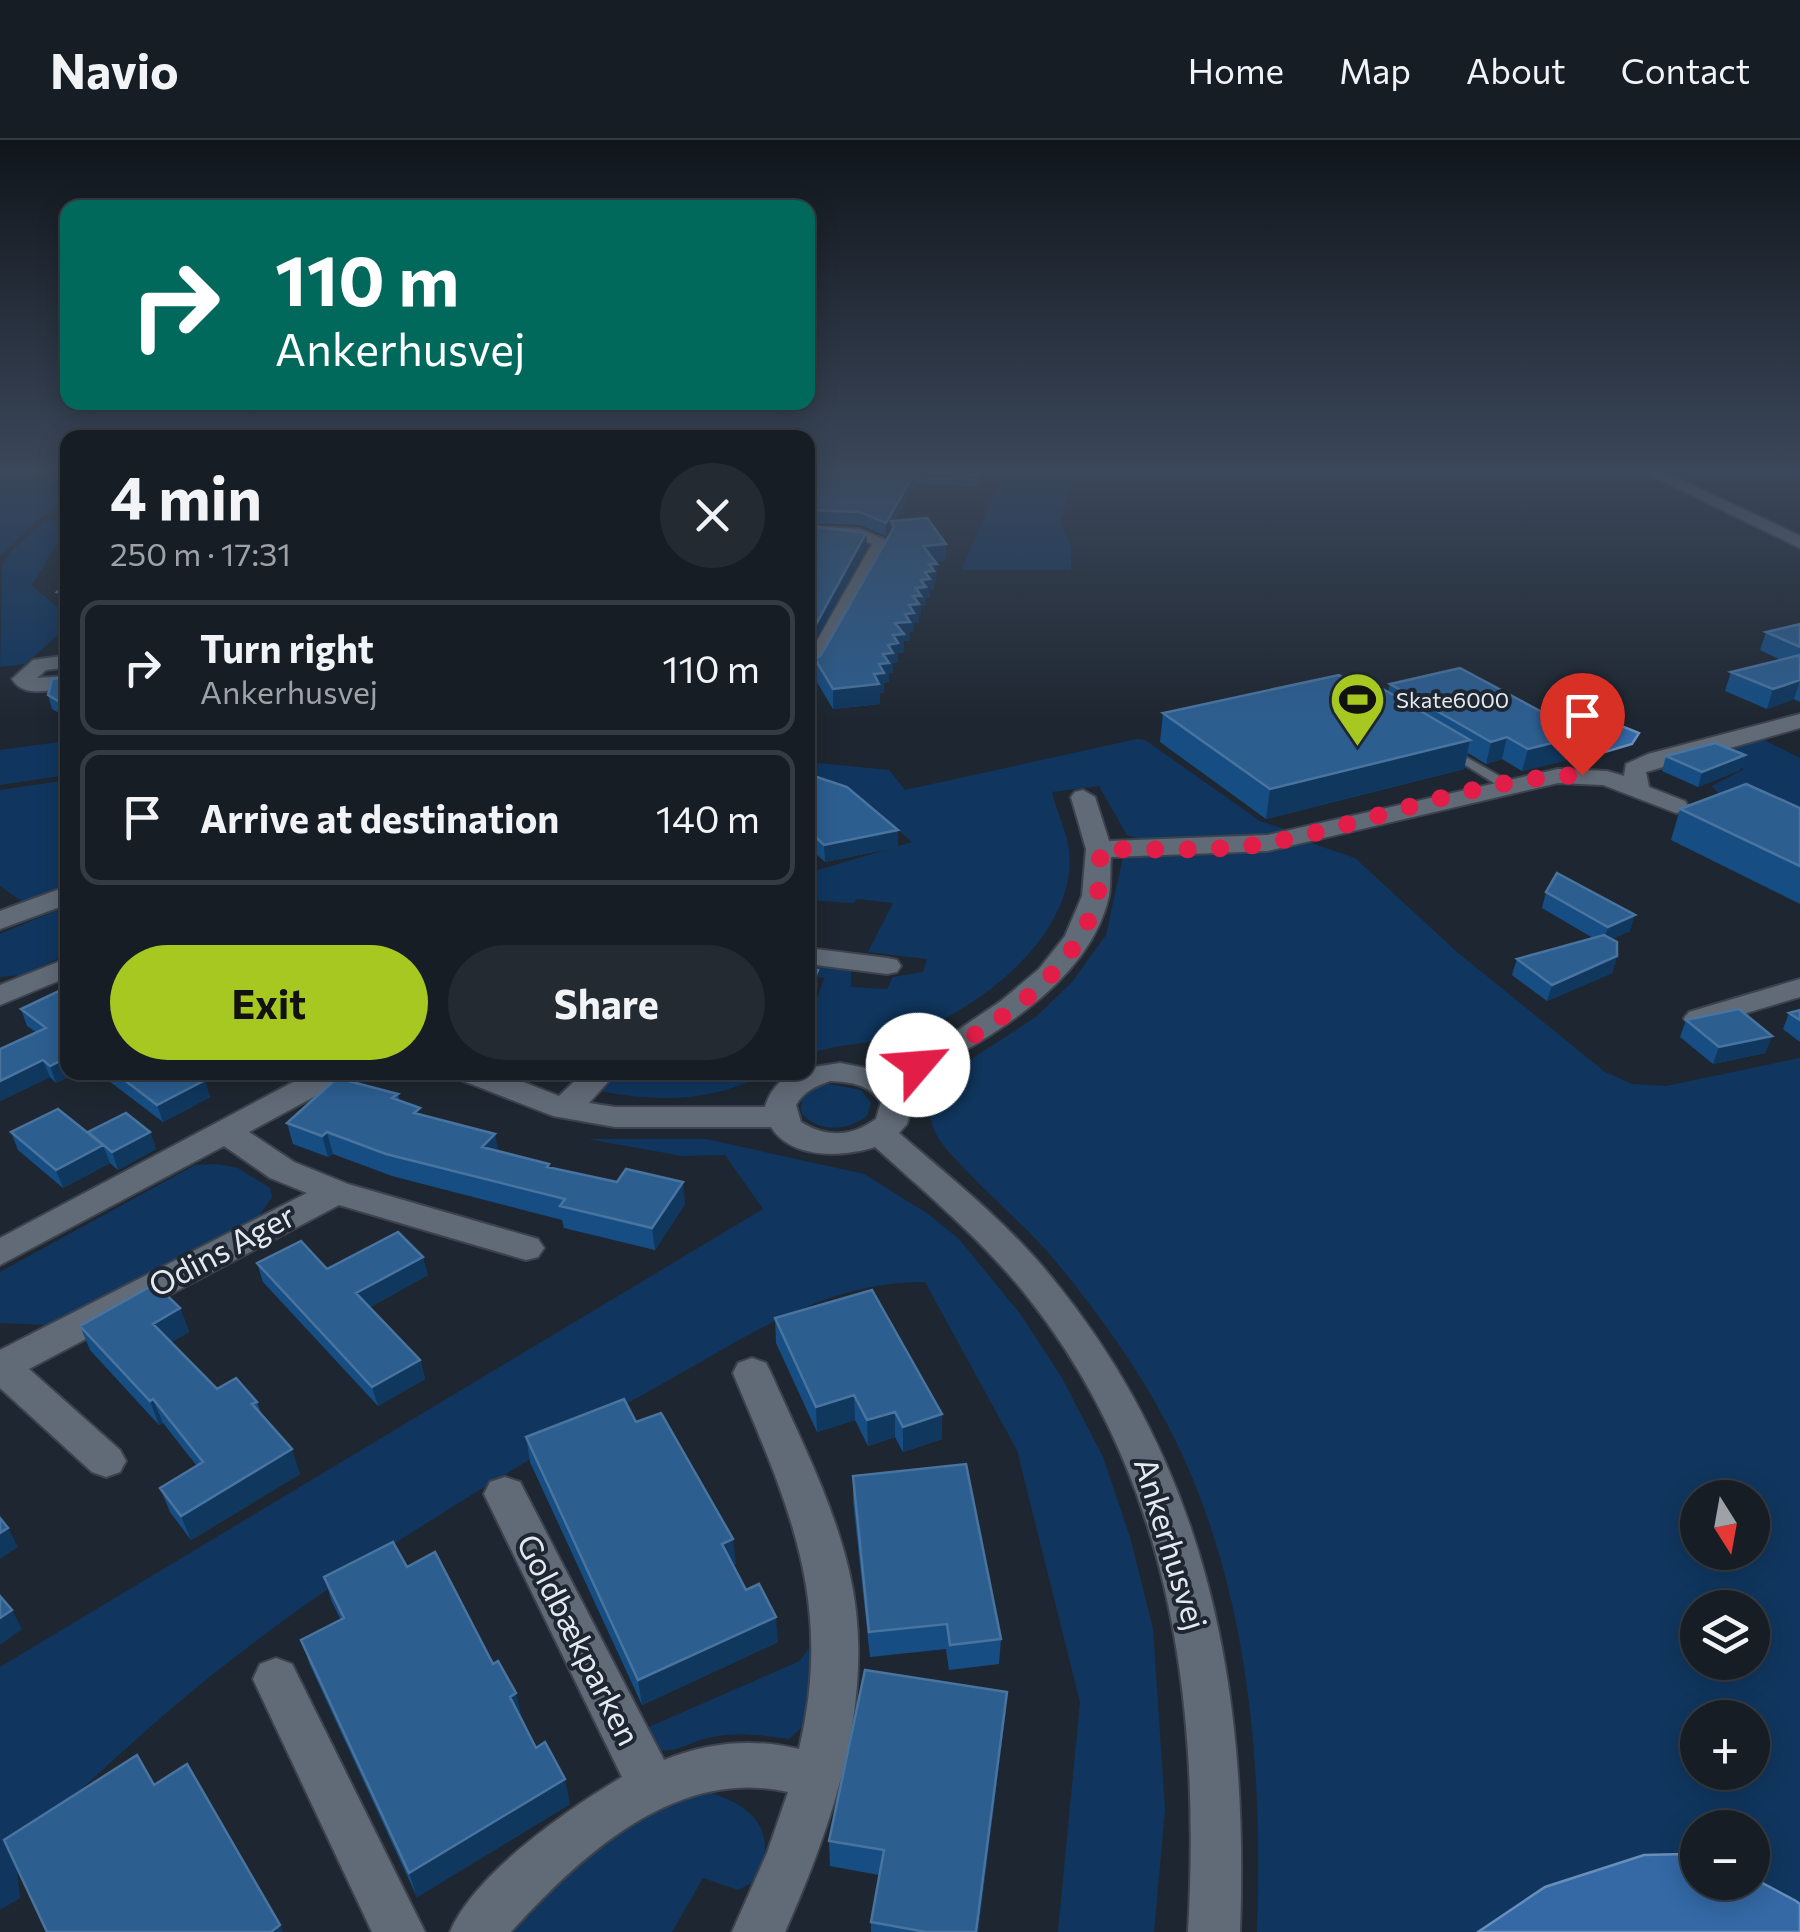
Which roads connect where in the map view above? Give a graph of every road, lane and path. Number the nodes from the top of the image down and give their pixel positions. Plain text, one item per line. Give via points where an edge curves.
1 (877, 552) edge
2 (815, 661) edge
3 (60, 662) edge
4 (60, 682) edge
5 (1800, 721) edge
6 (1442, 747) edge
7 (1506, 785) junction
8 (1638, 788) junction
9 (1083, 798) dead end
10 (1676, 806) dead end
11 (1100, 849) junction
12 (60, 897) edge
13 (0, 921) edge
14 (815, 957) edge
15 (887, 966) dead end
16 (60, 970) edge
17 (1800, 988) edge
18 (0, 996) edge
19 (1699, 1018) edge
20 (815, 1076) edge
21 (321, 1080) edge
22 (490, 1080) edge
23 (594, 1080) edge
24 (806, 1080) edge
25 (882, 1082) junction
26 (564, 1109) junction
27 (781, 1117) junction
28 (226, 1132) junction
29 (880, 1134) junction
30 (336, 1192) junction
31 (526, 1248) dead end
32 (0, 1252) edge
33 (1, 1366) edge
34 (752, 1373) dead end
35 (106, 1460) dead end
36 (505, 1494) dead end
37 (276, 1678) dead end
38 (817, 1776) junction
39 (652, 1787) junction
40 (399, 1932) edge
41 (476, 1932) edge
42 (758, 1932) edge
43 (1214, 1932) edge

1 - 2 street
3 - 4 street via 40,664 24,679
5 - 8 street via 1656,760 1634,770
6 - 7 lane
7 - 8 street via 1582,775
7 - 11 street via 1268,843
8 - 10 street
9 - 11 street
11 - 25 street via 1099,888 1084,928 1056,969 1012,1010 954,1048
12 - 13 street
14 - 15 street
16 - 18 street
17 - 19 street
20 - 25 street via 849,1072
21 - 28 street
22 - 26 street
23 - 26 street
24 - 27 street via 785,1093
25 - 29 street via 897,1102 897,1114
26 - 27 street via 614,1117
27 - 29 street via 798,1136 830,1145
28 - 30 street, Odins Ager via 282,1170
28 - 32 street
29 - 43 street, Ankerhusvej via 1042,1288 1094,1361 1140,1446 1176,1543 1204,1655 1217,1783
30 - 31 street, Odins Ager
30 - 33 street, Odins Ager
33 - 35 street, Odins Ager
34 - 38 street via 823,1553 834,1605 834,1678
36 - 39 street, Goldbækparken
37 - 40 street
38 - 39 street via 764,1765
38 - 42 street
39 - 41 street via 528,1874

